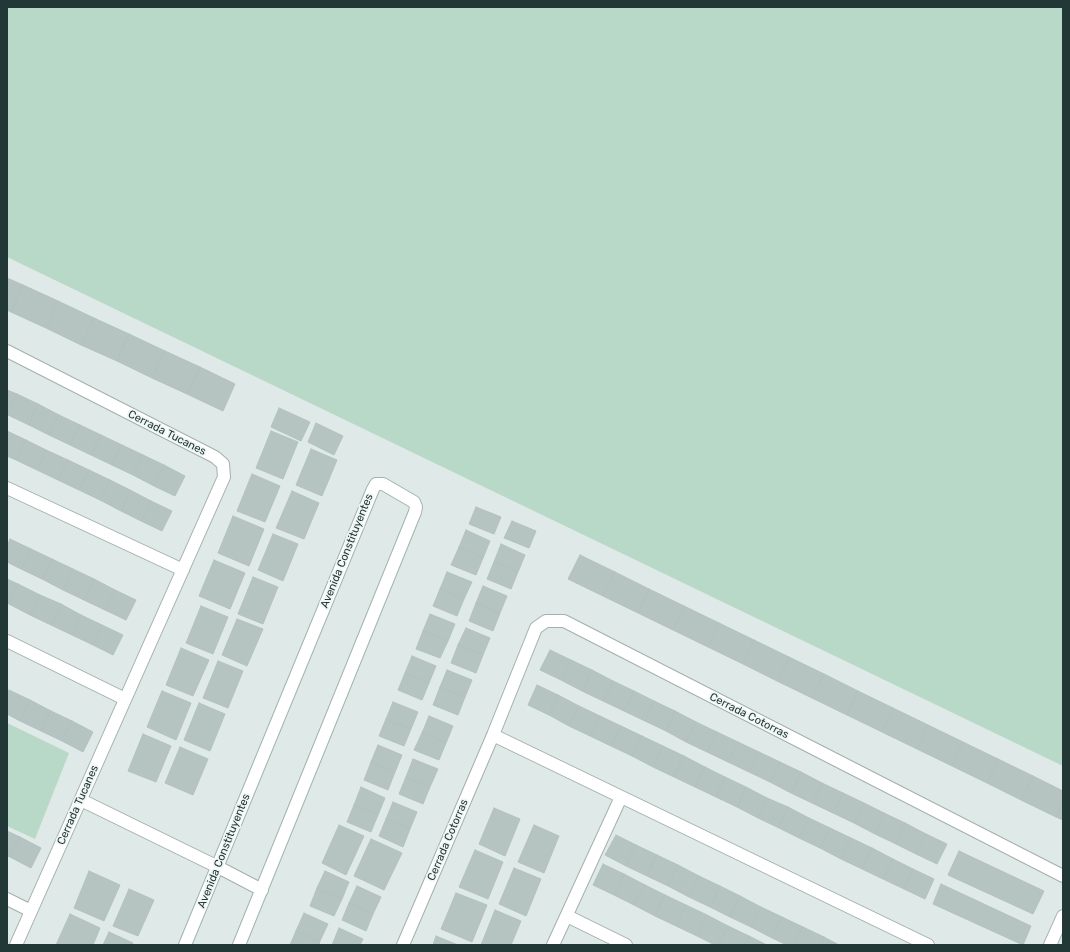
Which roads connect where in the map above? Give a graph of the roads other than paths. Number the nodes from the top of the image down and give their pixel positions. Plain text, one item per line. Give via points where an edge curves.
1 (7, 351) edge
2 (7, 488) edge
3 (183, 570) junction
4 (7, 641) edge
5 (125, 699) junction
6 (493, 736) junction
7 (621, 797) junction
8 (81, 800) junction
9 (218, 867) junction
10 (1063, 876) edge
11 (262, 890) junction
12 (7, 899) edge
13 (31, 911) junction
14 (567, 916) junction
15 (1063, 916) edge
16 (924, 944) edge
17 (16, 945) edge
18 (185, 945) edge
19 (239, 945) edge
20 (403, 945) edge
21 (553, 945) edge
22 (626, 945) edge
23 (1050, 945) edge

1 - 3 street, Cerrada Tucanes via 215,457 223,464 224,477
2 - 3 street
3 - 5 street, Cerrada Tucanes
4 - 5 street
5 - 8 street, Cerrada Tucanes
6 - 7 street
6 - 10 street, Cerrada Cotorras via 536,628 546,621 564,621
6 - 20 street, Cerrada Cotorras
7 - 14 street
7 - 16 street
8 - 9 street
8 - 13 street, Cerrada Tucanes
9 - 11 street
9 - 11 street, Avenida Constituyentes via 372,489 376,484 383,484 414,502 415,512
9 - 18 street, Avenida Constituyentes
11 - 19 street, Avenida Constituyentes
12 - 13 street
13 - 17 street, Cerrada Tucanes
14 - 21 street
14 - 22 street
15 - 23 street

